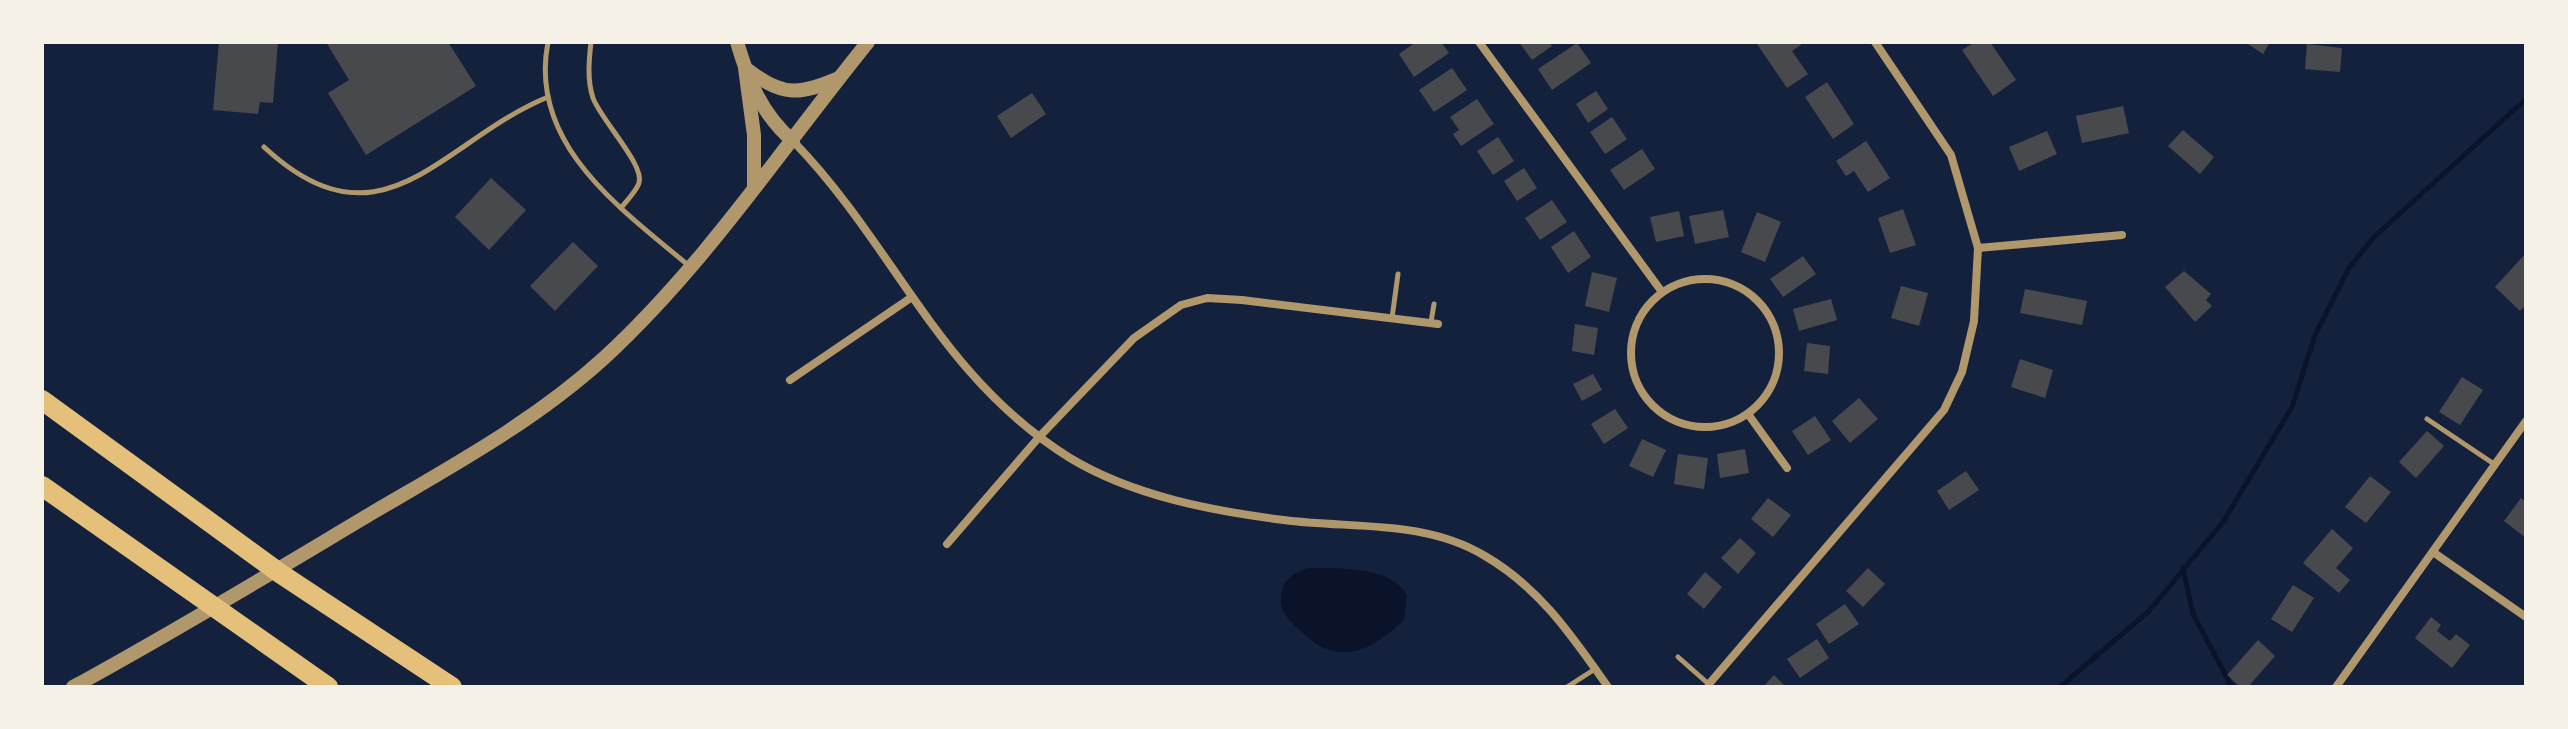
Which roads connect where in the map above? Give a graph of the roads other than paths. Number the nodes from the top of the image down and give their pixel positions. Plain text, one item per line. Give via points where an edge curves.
1 (548, 42) edge
2 (591, 42) edge
3 (737, 42) edge
4 (868, 42) edge
5 (1479, 42) edge
6 (1875, 42) edge
7 (745, 68) junction
8 (839, 77) junction
9 (548, 97) junction
10 (793, 141) junction
11 (264, 147) dead end
12 (754, 188) junction
13 (621, 208) junction
14 (2122, 235) dead end
15 (1978, 248) junction
16 (690, 267) junction
17 (1398, 274) dead end
18 (1662, 292) junction
19 (912, 297) junction
20 (1434, 304) dead end
21 (1392, 318) junction
22 (1434, 324) joint
23 (790, 380) dead end
24 (42, 400) edge
25 (1748, 414) junction
26 (2427, 419) dead end
27 (2526, 421) edge
28 (1040, 436) junction
29 (2495, 465) junction
30 (1787, 468) dead end
31 (42, 486) edge
32 (947, 544) dead end
33 (2433, 552) junction
34 (2526, 617) edge
35 (1678, 657) dead end
36 (1595, 669) junction
37 (1710, 686) edge
38 (73, 687) edge
39 (328, 687) edge
40 (452, 687) edge
41 (1567, 687) edge
42 (1608, 687) edge
43 (2336, 687) edge

1 - 9 lane
2 - 13 lane via 592,95 603,121 639,167 640,182
3 - 7 street
4 - 8 street
5 - 18 street
6 - 15 street via 1951,155
7 - 8 street via 784,91
7 - 10 street via 769,116
7 - 12 street
8 - 10 street
9 - 11 lane via 504,117 427,172 381,192 360,194 308,181
9 - 13 lane via 581,169
10 - 12 street
10 - 19 street via 823,172
12 - 16 street
13 - 16 lane
14 - 15 street
15 - 37 street via 1974,321 1962,372 1944,410
16 - 38 street via 632,332 535,413
17 - 21 lane
18 - 25 street via 1642,313 1632,340 1633,369 1645,396 1666,416 1693,426 1722,425
18 - 25 street via 1688,280 1717,280 1745,290 1766,310 1777,337 1778,366 1768,393
19 - 23 street
19 - 28 street via 979,384
20 - 22 lane
21 - 22 street
21 - 28 street via 1242,300 1207,298 1181,305 1134,338
24 - 40 highway via 281,574
25 - 30 street
26 - 29 lane
27 - 29 street
28 - 32 street
28 - 36 street via 1104,476 1148,493 1284,520 1421,532 1483,554 1543,598
29 - 33 street
31 - 39 highway
33 - 34 street
33 - 43 street
35 - 37 lane
36 - 41 lane
36 - 42 street

